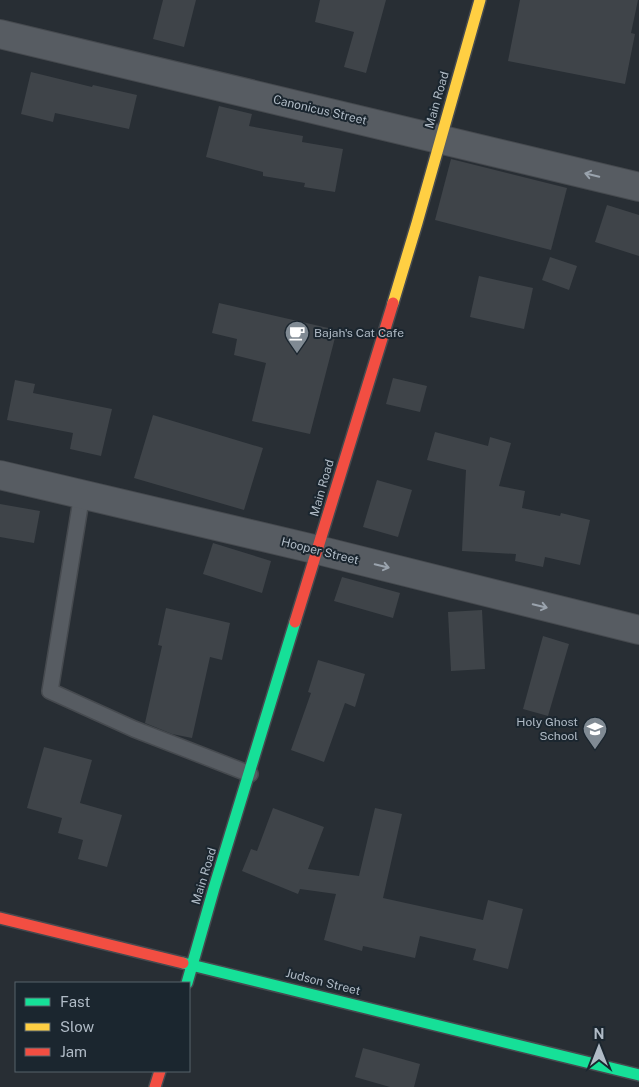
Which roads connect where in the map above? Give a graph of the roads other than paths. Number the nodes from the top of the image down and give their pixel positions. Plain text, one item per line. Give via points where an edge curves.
1 (480, 0) edge
2 (0, 34) edge
3 (441, 139) junction
4 (639, 187) edge
5 (0, 475) edge
6 (82, 494) junction
7 (318, 550) junction
8 (639, 630) edge
9 (250, 774) junction
10 (0, 918) edge
11 (192, 964) junction
12 (187, 982) edge
13 (160, 1072) edge
14 (639, 1075) edge
15 (155, 1087) edge

1 - 3 main road, Main Road
2 - 3 street, Canonicus Street
4 -> 3 street, Canonicus Street
3 - 7 main road, Main Road
5 - 6 street, Hooper Street
6 - 7 street, Hooper Street
6 - 9 lane via 50,691 134,729
7 -> 8 street, Hooper Street
7 - 9 main road, Main Road
9 - 11 main road, Main Road
10 - 11 main road, Judson Street
11 - 12 main road, Main Road
11 - 14 main road, Judson Street
13 - 15 main road

